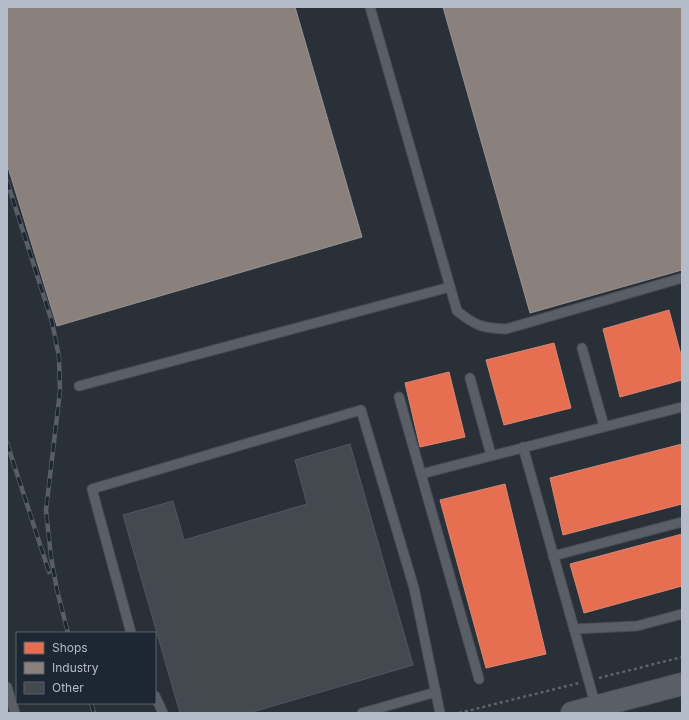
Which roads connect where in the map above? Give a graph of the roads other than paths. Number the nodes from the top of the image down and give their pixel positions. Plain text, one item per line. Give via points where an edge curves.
1 (370, 7) edge
2 (682, 278) edge
3 (450, 287) junction
4 (582, 348) dead end
5 (470, 378) dead end
6 (79, 386) dead end
7 (399, 397) dead end
8 (682, 407) edge
9 (604, 426) junction
10 (523, 447) junction
11 (491, 456) junction
12 (420, 474) junction
13 (682, 522) edge
14 (553, 556) junction
15 (682, 614) edge
16 (574, 629) junction
17 (131, 632) edge
18 (479, 679) dead end
19 (682, 684) edge
20 (7, 687) edge
21 (436, 692) junction
22 (156, 698) edge
23 (596, 707) junction
24 (15, 713) edge
25 (163, 713) edge
26 (362, 713) edge
27 (440, 713) edge
28 (572, 713) edge

1 - 3 lane
2 - 3 lane via 506,329 483,328 469,321 457,311
3 - 6 lane
4 - 9 lane
5 - 11 lane
7 - 12 lane
8 - 9 lane
9 - 10 lane
10 - 11 lane
10 - 14 lane
11 - 12 lane
12 - 18 lane
13 - 14 lane
14 - 16 lane
15 - 16 lane via 637,626
16 - 23 lane
17 - 21 lane via 92,489 361,410 414,588
19 - 23 street
20 - 24 lane
21 - 26 lane
21 - 27 lane
22 - 25 lane
23 - 28 street

